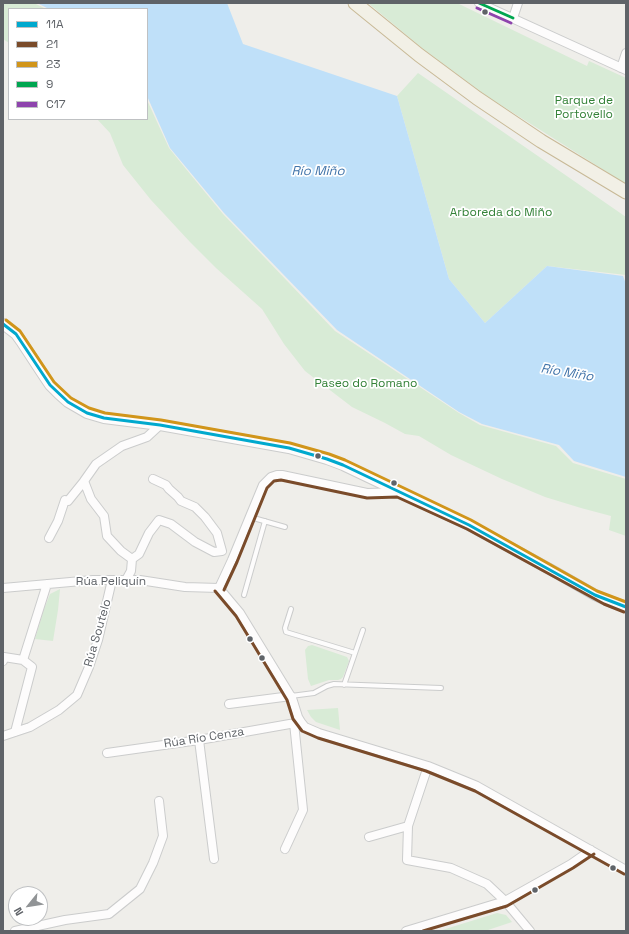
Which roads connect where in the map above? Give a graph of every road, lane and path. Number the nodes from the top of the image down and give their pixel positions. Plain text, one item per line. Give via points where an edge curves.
1 (355, 3) edge
2 (479, 3) edge
3 (518, 3) edge
4 (513, 18) junction
5 (626, 53) edge
6 (624, 69) edge
7 (626, 192) edge
8 (3, 324) edge
9 (160, 425) junction
10 (153, 479) dead end
11 (85, 480) junction
12 (398, 492) junction
13 (249, 517) junction
14 (265, 521) junction
15 (285, 527) dead end
16 (49, 538) dead end
17 (222, 551) junction
18 (132, 560) junction
19 (232, 560) junction
20 (112, 580) junction
21 (126, 580) junction
22 (47, 584) junction
23 (3, 588) edge
24 (219, 588) junction
25 (244, 595) dead end
26 (626, 607) edge
27 (291, 609) dead end
28 (363, 630) dead end
29 (355, 653) junction
30 (23, 660) junction
31 (3, 661) edge
32 (344, 685) junction
33 (441, 688) dead end
34 (291, 696) junction
35 (229, 704) dead end
36 (298, 723) junction
37 (15, 732) junction
38 (3, 736) edge
39 (198, 740) junction
40 (106, 753) dead end
41 (428, 766) junction
42 (159, 801) dead end
43 (408, 826) junction
44 (369, 837) dead end
45 (285, 849) dead end
46 (591, 850) junction
47 (214, 859) dead end
48 (626, 870) edge
49 (504, 901) junction
50 (15, 931) edge
51 (406, 931) edge
52 (530, 931) edge

1 - 7 highway via 477,98 541,141
2 - 4 street
3 - 4 street
4 - 6 street
5 - 6 street
8 - 9 street via 16,334 50,385 68,402 95,416
9 - 11 street via 147,437 122,446 96,464
9 - 12 street via 306,452
10 - 17 street via 166,485 181,501 195,507 205,517 217,533
11 - 16 street via 68,501 65,500
11 - 18 street via 91,499 104,516 107,536
12 - 13 street via 367,492 277,475 263,485
12 - 26 street via 469,525 606,600
13 - 14 lane
13 - 19 street
14 - 15 lane
14 - 25 lane
17 - 18 street via 214,552 171,524 159,520 149,533 139,554
17 - 19 street
18 - 21 street via 131,571
19 - 24 street
20 - 21 street, Rúa Peliquín
20 - 22 street, Rúa Peliquín
20 - 37 street, Rúa Soutelo via 98,640 77,695 59,710 30,727
21 - 24 street, Rúa Peliquín via 185,588
22 - 23 street, Rúa Peliquín
22 - 30 street
24 - 34 street via 240,613
27 - 29 lane via 286,632
28 - 29 lane
29 - 32 lane
30 - 31 street via 4,657
30 - 37 street via 32,666
32 - 33 lane
32 - 34 lane via 334,684 314,693
34 - 35 street
34 - 36 street
36 - 39 street, Rúa Río Cenza
36 - 41 street via 319,733
36 - 45 street via 303,810
37 - 38 street, Rúa Soutelo
39 - 40 street, Rúa Río Cenza
39 - 47 street
41 - 43 street
41 - 46 street via 477,786
42 - 50 street via 163,836 140,889 109,914
43 - 44 street
43 - 49 street via 407,860 451,868 487,884
46 - 48 street
46 - 49 street
49 - 51 street
49 - 52 street

